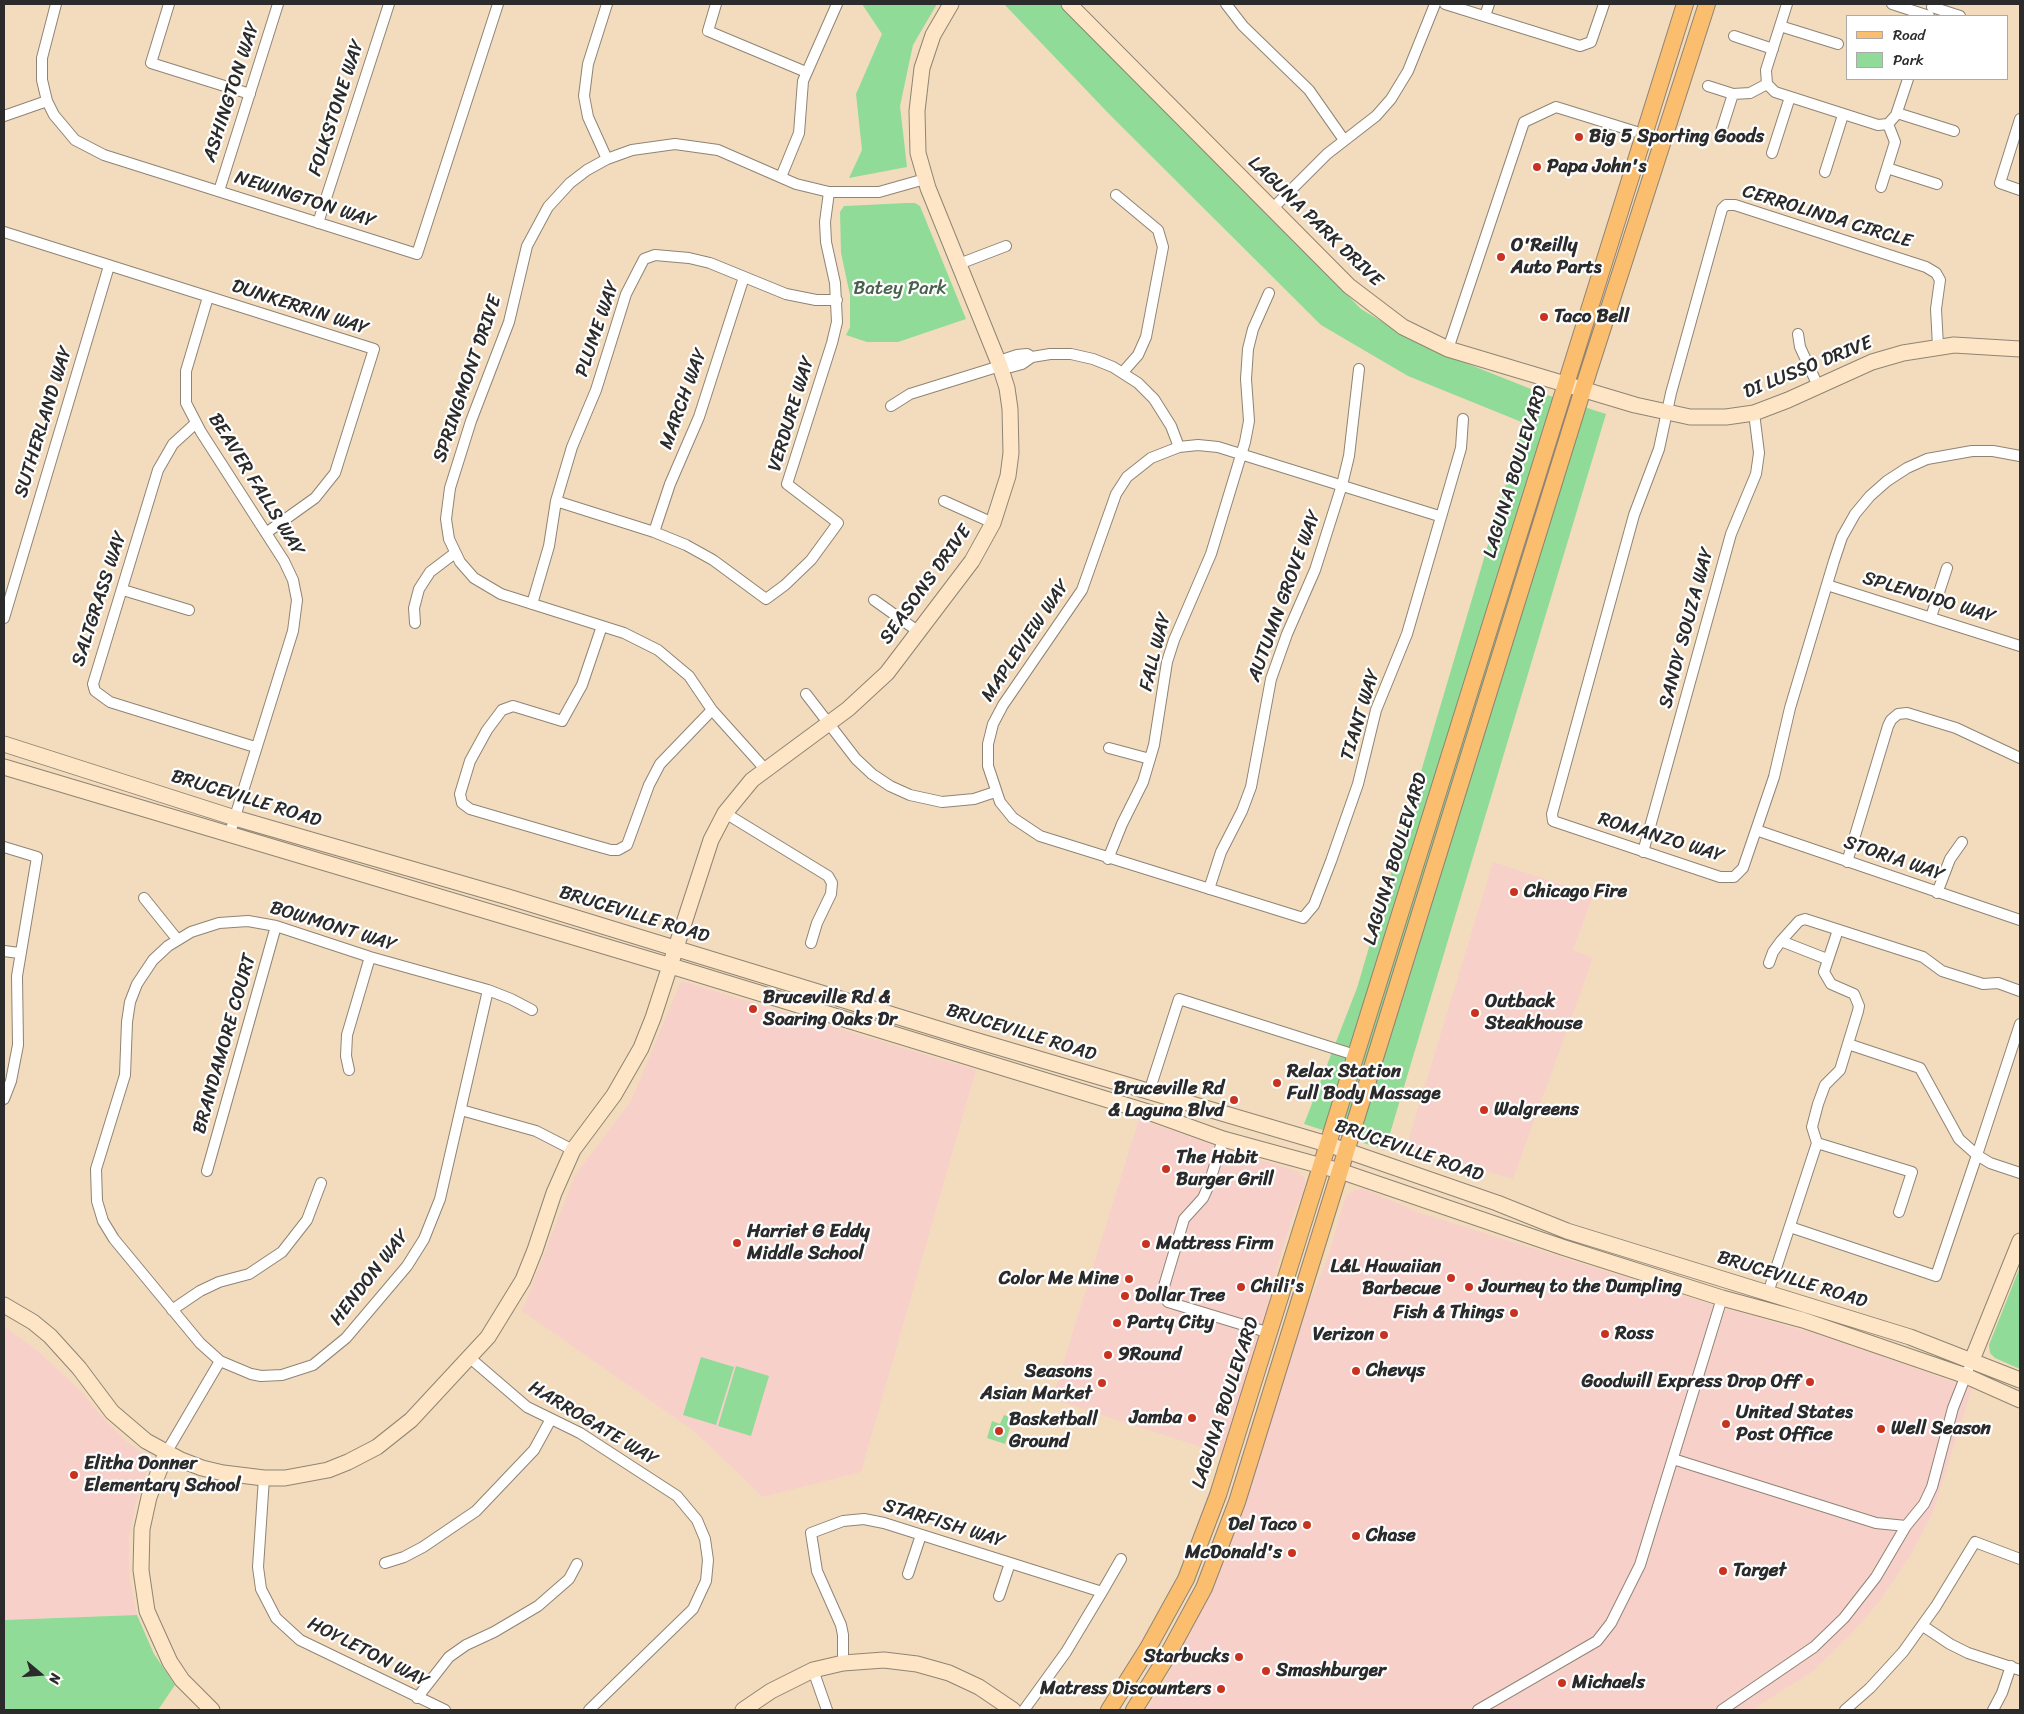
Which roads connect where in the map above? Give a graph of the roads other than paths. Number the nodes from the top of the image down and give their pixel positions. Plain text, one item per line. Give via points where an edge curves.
1 (56, 4) edge
2 (169, 4) edge
3 (278, 4) edge
4 (389, 4) edge
5 (498, 4) edge
6 (607, 4) edge
7 (716, 4) edge
8 (837, 4) edge
9 (951, 4) edge
10 (1069, 4) edge
11 (1226, 4) edge
12 (1435, 4) edge
13 (1445, 4) edge
14 (1489, 4) edge
15 (1604, 4) edge
16 (1685, 4) edge
17 (1707, 4) edge
18 (1787, 4) edge
19 (1892, 4) edge
20 (1930, 11) edge
21 (1954, 15) edge
22 (1485, 16) junction
23 (1780, 26) junction
24 (1734, 36) dead end
25 (1838, 44) dead end
26 (1773, 48) junction
27 (806, 72) junction
28 (1908, 80) edge
29 (1767, 84) junction
30 (1708, 86) dead end
31 (250, 94) junction
32 (1733, 94) junction
33 (1790, 98) junction
34 (47, 101) junction
35 (1897, 113) junction
36 (1843, 114) junction
37 (4, 116) edge
38 (2020, 119) edge
39 (1888, 124) junction
40 (1954, 131) dead end
41 (1643, 134) junction
42 (1719, 138) dead end
43 (1344, 140) junction
44 (1772, 153) dead end
45 (607, 159) junction
46 (1887, 168) junction
47 (1825, 172) dead end
48 (781, 177) junction
49 (925, 179) junction
50 (1937, 184) dead end
51 (1881, 186) dead end
52 (2020, 190) edge
53 (219, 191) junction
54 (829, 192) junction
55 (1116, 196) dead end
56 (1272, 210) junction
57 (318, 223) junction
58 (4, 232) edge
59 (1006, 246) dead end
60 (959, 264) junction
61 (109, 266) junction
62 (744, 277) junction
63 (1269, 293) dead end
64 (208, 297) junction
65 (837, 300) junction
66 (1798, 334) dead end
67 (1938, 346) junction
68 (1448, 349) junction
69 (2020, 349) edge
70 (1000, 366) junction
71 (1359, 369) dead end
72 (1123, 372) junction
73 (1565, 383) junction
74 (1818, 386) junction
75 (1583, 389) junction
76 (890, 406) dead end
77 (1667, 413) junction
78 (1754, 413) junction
79 (1463, 420) dead end
80 (196, 423) junction
81 (1179, 447) junction
82 (1242, 454) junction
83 (2020, 456) edge
84 (1342, 485) junction
85 (556, 501) junction
86 (944, 502) dead end
87 (1439, 516) junction
88 (993, 523) junction
89 (266, 532) junction
90 (654, 532) junction
91 (455, 553) junction
92 (1947, 568) dead end
93 (1827, 585) junction
94 (123, 590) junction
95 (874, 600) dead end
96 (532, 604) junction
97 (188, 610) dead end
98 (1932, 617) junction
99 (4, 618) edge
100 (415, 623) dead end
101 (602, 626) junction
102 (919, 632) junction
103 (2020, 646) edge
104 (806, 694) dead end
105 (712, 710) junction
106 (829, 724) junction
107 (4, 744) edge
108 (256, 747) junction
109 (1109, 748) dead end
110 (2020, 758) edge
111 (1150, 759) junction
112 (4, 767) edge
113 (765, 769) junction
114 (995, 792) junction
115 (725, 813) junction
116 (235, 818) junction
117 (1756, 830) junction
118 (229, 836) junction
119 (1962, 842) dead end
120 (4, 847) edge
121 (1644, 852) junction
122 (1108, 859) junction
123 (1847, 862) junction
124 (1209, 890) junction
125 (1938, 893) junction
126 (144, 898) dead end
127 (1303, 918) joint
128 (2020, 920) edge
129 (276, 926) junction
130 (1838, 930) junction
131 (177, 940) junction
132 (1781, 941) junction
133 (812, 943) dead end
134 (675, 949) junction
135 (4, 951) edge
136 (19, 953) junction
137 (370, 957) junction
138 (1827, 959) junction
139 (1769, 963) dead end
140 (671, 966) junction
141 (488, 990) junction
142 (2020, 991) edge
143 (532, 1010) dead end
144 (2020, 1024) edge
145 (1848, 1044) junction
146 (1355, 1055) junction
147 (349, 1070) dead end
148 (1149, 1092) junction
149 (4, 1099) edge
150 (461, 1110) junction
151 (1223, 1139) junction
152 (1816, 1143) junction
153 (1327, 1144) junction
154 (574, 1150) junction
155 (1347, 1150) junction
156 (1977, 1155) junction
157 (1320, 1165) junction
158 (207, 1171) dead end
159 (1340, 1171) junction
160 (2020, 1172) edge
161 (321, 1183) dead end
162 (1899, 1212) dead end
163 (1790, 1226) junction
164 (2020, 1241) edge
165 (1768, 1293) junction
166 (1722, 1298) junction
167 (4, 1305) edge
168 (172, 1310) junction
169 (1833, 1313) junction
170 (1270, 1333) junction
171 (470, 1358) junction
172 (1972, 1360) junction
173 (220, 1361) junction
174 (1966, 1376) junction
175 (2020, 1380) edge
176 (2020, 1400) edge
177 (552, 1419) junction
178 (166, 1453) junction
179 (1673, 1459) junction
180 (1229, 1461) junction
181 (264, 1478) junction
182 (1906, 1526) junction
183 (921, 1535) junction
184 (1121, 1559) dead end
185 (2020, 1559) edge
186 (385, 1563) dead end
187 (1010, 1563) junction
188 (577, 1564) dead end
189 (908, 1574) dead end
190 (1204, 1588) junction
191 (1102, 1592) junction
192 (999, 1596) dead end
193 (1923, 1626) junction
194 (843, 1663) junction
195 (2016, 1668) edge
196 (813, 1670) junction
197 (416, 1698) junction
198 (212, 1710) edge
199 (445, 1710) edge
200 (589, 1710) edge
201 (743, 1710) edge
202 (826, 1710) edge
203 (1014, 1710) edge
204 (1024, 1710) edge
205 (1109, 1710) edge
206 (1134, 1710) edge
207 (1478, 1710) edge
208 (1722, 1710) edge
209 (1845, 1710) edge
210 (1993, 1710) edge

1 - 34 street, NEWINGTON WAY via 42,58 42,80
2 - 31 street via 151,63
3 - 31 street, ASHINGTON WAY
4 - 57 street, FOLKSTONE WAY
5 - 57 street, NEWINGTON WAY via 418,254
6 - 45 street via 588,64 584,91 588,117
7 - 27 street via 708,31
8 - 27 street
9 - 49 main road, SEASONS DRIVE via 929,46 922,68 918,146
10 - 56 main road, LAGUNA PARK DRIVE
11 - 43 street via 1243,26 1309,90
12 - 43 street via 1397,90 1376,116
13 - 22 street
14 - 22 street
15 - 22 street via 1591,42 1580,46
16 - 41 main road, LAGUNA BOULEVARD
17 - 75 main road, LAGUNA BOULEVARD
18 - 23 street
19 - 20 street
20 - 21 street
23 - 25 street
23 - 26 street
24 - 26 street
26 - 29 street via 1766,70
27 - 48 street via 801,90 799,133
28 - 35 street
29 - 32 street via 1750,93
29 - 33 street
30 - 32 street
31 - 53 street, ASHINGTON WAY
32 - 42 street
33 - 36 street
33 - 44 street
34 - 37 street
34 - 53 street, NEWINGTON WAY via 60,124 84,146
35 - 39 street
35 - 40 street
36 - 39 street via 1878,125
36 - 47 street
38 - 52 street via 2000,183
39 - 46 street via 1895,142
41 - 68 street via 1556,107 1524,122
41 - 73 main road, LAGUNA BOULEVARD
43 - 56 street
45 - 48 street, SPRINGMONT DRIVE via 653,145 697,146 729,154
45 - 91 street, SPRINGMONT DRIVE via 588,170 559,195 536,226 528,246 509,322 471,422 447,498 447,529
46 - 50 street
46 - 51 street
48 - 54 street, SPRINGMONT DRIVE
49 - 54 street, SPRINGMONT DRIVE via 878,192
49 - 60 main road, SEASONS DRIVE
53 - 57 street, NEWINGTON WAY
54 - 65 street, VERDURE WAY via 826,242
55 - 72 street via 1158,230 1163,247 1146,337 1138,355
56 - 68 main road, LAGUNA PARK DRIVE via 1366,301 1403,327
58 - 61 street, DUNKERRIN WAY
59 - 60 street
60 - 70 main road, SEASONS DRIVE
61 - 64 street, DUNKERRIN WAY
61 - 99 street, SUTHERLAND WAY
62 - 65 street, PLUME WAY via 796,296
62 - 85 street, PLUME WAY via 689,258 655,255 644,259 622,306 607,359 572,447
62 - 90 street, MARCH WAY via 699,417 670,484
63 - 82 street, FALL WAY via 1248,349 1249,421
64 - 80 street, BEAVER FALLS WAY via 188,361 185,382 186,403
64 - 89 street, DUNKERRIN WAY via 374,349 335,473 315,498
65 - 90 street, VERDURE WAY via 837,322 832,343 787,484 838,523 826,542 803,569 766,599 713,560
66 - 74 street
67 - 69 main road, DI LUSSO DRIVE
67 - 74 main road, DI LUSSO DRIVE via 1872,362
67 - 77 street, CERROLINDA CIRCLE via 1936,309 1940,280 1936,273 1735,205 1726,205 1722,209
68 - 73 main road, LAGUNA PARK DRIVE
70 - 72 street via 1004,359 1017,355 1071,354
70 - 76 street via 910,394
70 - 88 main road, SEASONS DRIVE via 1010,409 1011,453 1006,483
71 - 84 street, AUTUMN GROVE WAY via 1349,456
72 - 81 street via 1160,407
73 - 75 main road, LAGUNA PARK DRIVE
73 - 146 main road, LAGUNA BOULEVARD
74 - 78 main road, DI LUSSO DRIVE
75 - 77 main road, DI LUSSO DRIVE
75 - 155 main road, LAGUNA BOULEVARD
77 - 78 main road, DI LUSSO DRIVE via 1690,417
77 - 121 street, ROMANZO WAY via 1659,449 1634,515 1552,814 1553,821 1560,824
78 - 121 street, SANDY SOUZA WAY via 1759,453 1756,474 1731,534
79 - 87 street, TIANT WAY via 1460,448
80 - 89 street, BEAVER FALLS WAY
80 - 94 street, SALTGRASS WAY via 173,444 162,461
81 - 82 street, MAPLEVIEW WAY via 1208,446
81 - 114 street, MAPLEVIEW WAY via 1146,461 1121,485 1112,502 1082,590 997,714 987,755
82 - 84 street, MAPLEVIEW WAY
82 - 111 street, FALL WAY via 1210,554 1174,640
83 - 93 street, ROMANZO WAY via 1993,451 1951,453 1927,459 1887,481 1855,514 1842,537
84 - 87 street, MAPLEVIEW WAY
84 - 124 street, AUTUMN GROVE WAY via 1315,570 1271,679 1251,787 1221,852
85 - 90 street, VERDURE WAY
85 - 96 street, PLUME WAY via 549,546
86 - 88 street
87 - 127 street, TIANT WAY via 1407,634 1376,710 1358,784 1314,906
88 - 102 main road, SEASONS DRIVE via 972,561
89 - 108 street, BEAVER FALLS WAY via 293,580 297,610
91 - 96 street, SPRINGMONT DRIVE via 467,571 482,584
91 - 100 street via 430,572 419,589 414,608
92 - 98 street
93 - 98 street, SPLENDIDO WAY
93 - 117 street, ROMANZO WAY via 1783,734 1774,777
94 - 97 street
94 - 108 street, SALTGRASS WAY via 94,676 95,692 110,702
95 - 102 street
96 - 101 street, SPRINGMONT DRIVE
98 - 103 street, SPLENDIDO WAY
101 - 105 street, SPRINGMONT DRIVE via 642,641 674,662
101 - 105 street via 582,685 562,721 512,706 502,710 475,750 460,794 462,803 618,850 627,845 648,785 660,764
102 - 106 main road, SEASONS DRIVE via 886,673
104 - 106 street
105 - 113 street, SPRINGMONT DRIVE
106 - 113 main road, SEASONS DRIVE
106 - 114 street via 863,767 900,791 920,798 952,802 974,800
107 - 116 main road, BRUCEVILLE ROAD
108 - 116 street, BEAVER FALLS WAY
109 - 111 street
110 - 123 street via 1956,728 1907,713 1898,714 1888,726
111 - 122 street, FALL WAY
112 - 118 main road, BRUCEVILLE ROAD
113 - 115 main road, SEASONS DRIVE
114 - 122 street, MAPLEVIEW WAY via 1013,818 1030,831
115 - 133 street via 828,876 832,883 830,894
115 - 134 main road, SEASONS DRIVE via 711,840
116 - 118 street, BEAVER FALLS WAY
116 - 134 main road, BRUCEVILLE ROAD
117 - 121 street, ROMANZO WAY via 1743,868 1734,878 1720,877
117 - 123 street, STORIA WAY
118 - 140 main road, BRUCEVILLE ROAD
119 - 125 street via 1950,859
120 - 136 street via 37,857
122 - 124 street, MAPLEVIEW WAY
123 - 125 street, STORIA WAY
124 - 127 street, MAPLEVIEW WAY
125 - 128 street, STORIA WAY
126 - 131 street
129 - 131 street, BOWMONT WAY via 248,921 219,923
129 - 137 street, BOWMONT WAY
129 - 158 street, BRANDAMORE COURT
130 - 132 street via 1805,919
130 - 138 street
130 - 142 street via 1923,957 1942,971
131 - 168 street, BOWMONT WAY via 153,960 133,993 127,1022 125,1074 99,1158 96,1185 99,1211 108,1230
132 - 138 street
132 - 139 street
134 - 140 main road, SEASONS DRIVE
134 - 148 main road, BRUCEVILLE ROAD
135 - 136 street
136 - 149 street via 18,1045
137 - 141 street, BOWMONT WAY
137 - 147 street via 347,1035
138 - 145 street via 1824,972 1828,980 1854,994 1859,1006
140 - 151 main road, BRUCEVILLE ROAD via 1151,1113
140 - 154 main road, SEASONS DRIVE via 631,1068
141 - 143 street, BOWMONT WAY
141 - 150 street, HENDON WAY
144 - 156 street
145 - 152 street via 1838,1073 1825,1086 1812,1122
145 - 156 street via 1920,1068 1959,1139
146 - 148 street via 1179,999
146 - 153 main road, LAGUNA BOULEVARD
148 - 153 main road, BRUCEVILLE ROAD
150 - 154 street via 536,1131
150 - 173 street, HENDON WAY via 440,1199 424,1239 407,1266 346,1338 312,1365 282,1375 250,1374
151 - 157 main road, BRUCEVILLE ROAD
151 - 170 street via 1203,1198 1184,1219 1162,1293 1168,1302
152 - 162 street via 1912,1172
152 - 163 street
153 - 155 main road, BRUCEVILLE ROAD
153 - 157 main road, LAGUNA BOULEVARD
154 - 171 main road, SEASONS DRIVE via 554,1193 522,1280 501,1319
155 - 159 main road, LAGUNA BOULEVARD
155 - 165 main road, BRUCEVILLE ROAD via 1567,1230
156 - 160 street
156 - 163 street via 1936,1276
157 - 159 main road, BRUCEVILLE ROAD
157 - 170 main road, LAGUNA BOULEVARD
159 - 166 main road, BRUCEVILLE ROAD
159 - 190 main road, LAGUNA BOULEVARD via 1238,1502
161 - 168 street via 307,1220 282,1252 258,1270 209,1286
163 - 165 street
164 - 172 main road
165 - 169 main road, BRUCEVILLE ROAD
166 - 169 main road via 1738,1292 1813,1313
166 - 174 main road, BRUCEVILLE ROAD via 1803,1320
166 - 179 street
167 - 178 main road, SEASONS DRIVE via 50,1336 112,1412 134,1432
168 - 173 street, BOWMONT WAY
169 - 172 main road, BRUCEVILLE ROAD
170 - 180 main road, LAGUNA BOULEVARD
171 - 177 street, HARROGATE WAY via 519,1401
171 - 181 main road, SEASONS DRIVE via 411,1420 377,1447 328,1470 285,1478
172 - 174 street
172 - 175 main road, BRUCEVILLE ROAD
173 - 178 street
174 - 176 main road, BRUCEVILLE ROAD
174 - 182 street via 1953,1408 1932,1487 1924,1504
177 - 186 street via 534,1450 476,1511 423,1547
177 - 200 street, HARROGATE WAY via 580,1433 678,1496 697,1520 707,1550 706,1581 694,1609
178 - 181 main road, SEASONS DRIVE via 222,1473
178 - 198 main road via 152,1486 142,1529 141,1570 147,1611 170,1662 182,1680
179 - 182 street via 1876,1523
179 - 207 street via 1640,1565 1605,1633 1587,1648
180 - 190 main road via 1234,1474 1198,1572 1199,1583
180 - 205 main road, LAGUNA BOULEVARD via 1186,1579
181 - 197 street, HOYLETON WAY via 258,1567 261,1589 276,1618 300,1640
182 - 208 street via 1876,1577 1830,1633 1792,1664
183 - 187 street, STARFISH WAY
183 - 189 street
183 - 194 street, STARFISH WAY via 864,1519 844,1521 811,1533 820,1579 841,1625
184 - 191 street
185 - 193 street via 1974,1542
187 - 191 street, STARFISH WAY
187 - 192 street
188 - 197 street via 569,1580 538,1606 453,1654
190 - 206 main road, LAGUNA BOULEVARD
191 - 204 street via 1066,1652
193 - 195 street via 1950,1644
193 - 209 street via 1881,1676
194 - 196 main road
194 - 203 main road via 884,1660 939,1669 979,1687
195 - 210 street
196 - 201 main road via 771,1691
196 - 202 street
197 - 199 street, HOYLETON WAY

